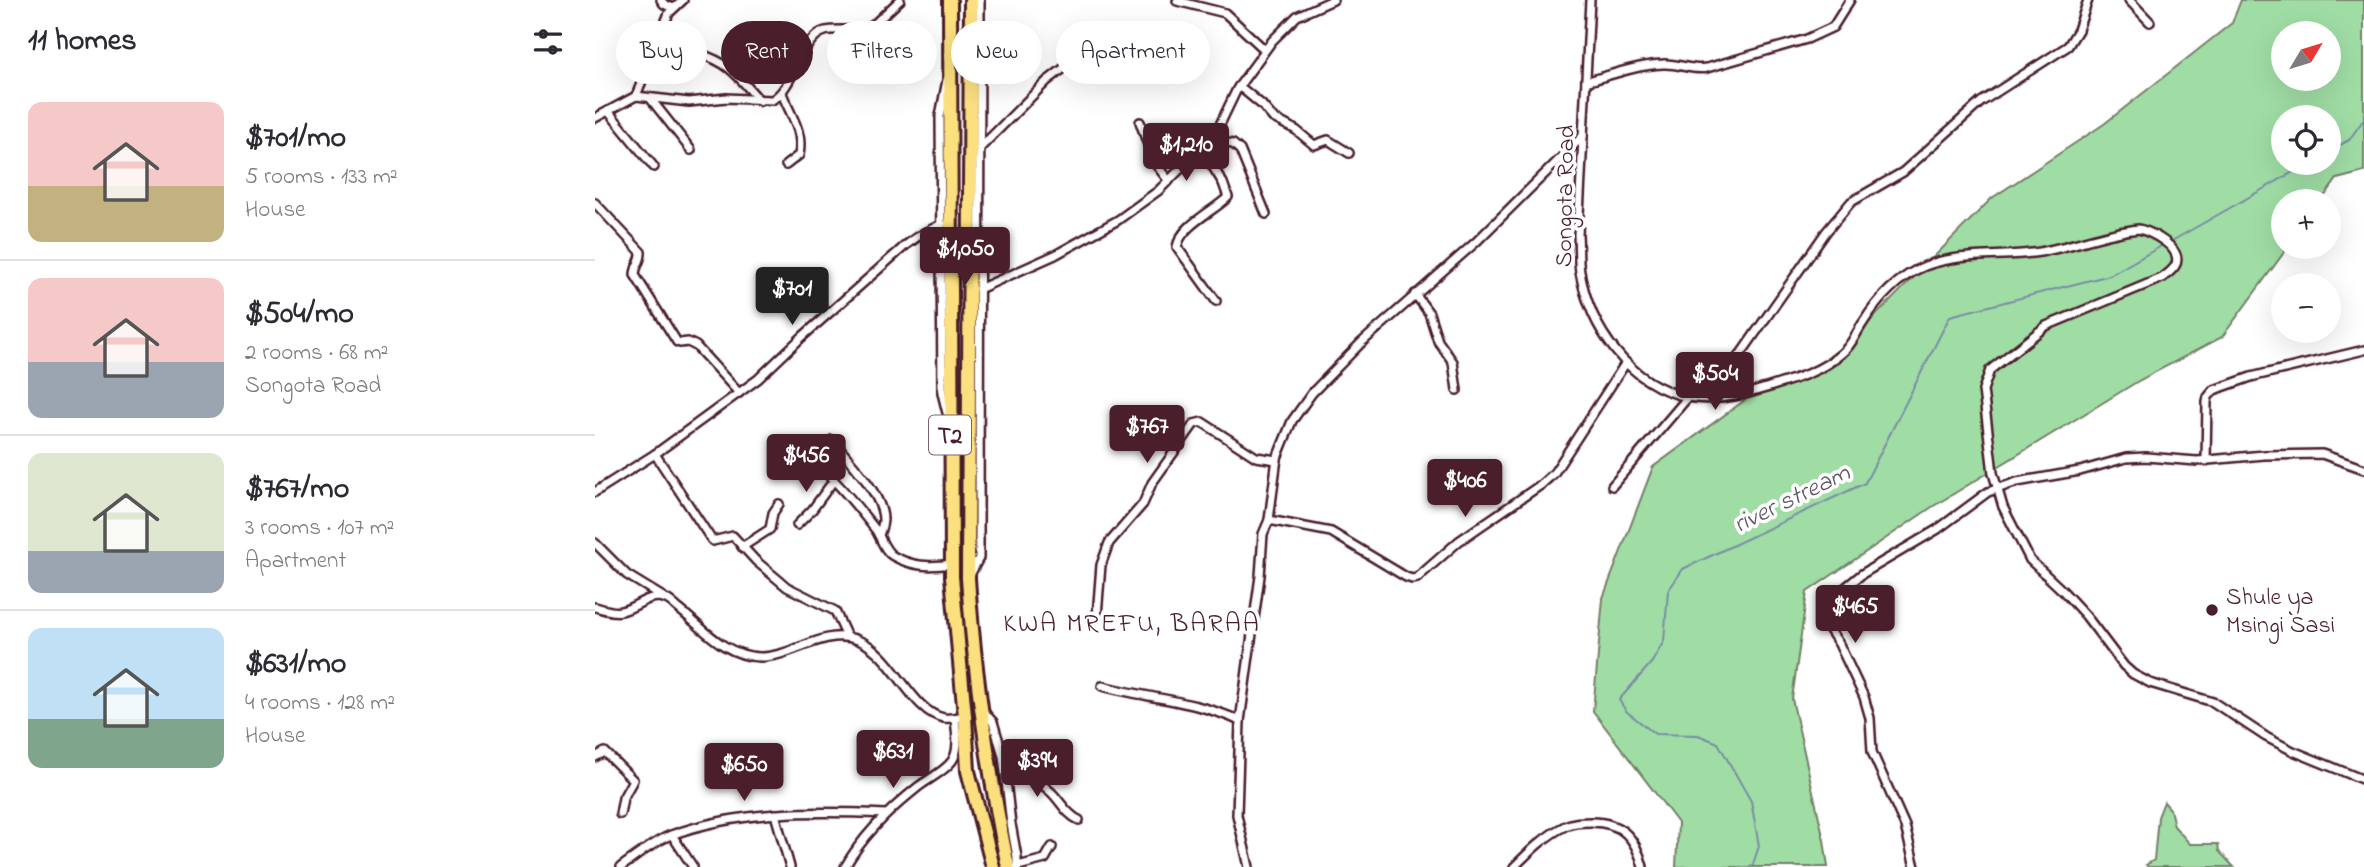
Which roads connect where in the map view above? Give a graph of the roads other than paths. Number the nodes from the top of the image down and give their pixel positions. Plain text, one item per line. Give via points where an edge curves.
1 (661, 0) edge
2 (683, 0) edge
3 (900, 0) edge
4 (950, 0) edge
5 (971, 0) edge
6 (980, 0) edge
7 (1333, 0) edge
8 (1590, 0) edge
9 (1850, 0) edge
10 (2088, 0) edge
11 (2129, 0) edge
12 (1177, 1) edge
13 (673, 8) junction
14 (2150, 22) dead end
15 (1265, 50) junction
16 (707, 56) edge
17 (949, 69) junction
18 (1056, 76) edge
19 (1586, 82) junction
20 (1239, 86) junction
21 (782, 93) junction
22 (636, 96) junction
23 (650, 97) junction
24 (760, 101) junction
25 (608, 111) junction
26 (595, 118) edge
27 (1140, 122) dead end
28 (1583, 136) junction
29 (1210, 140) junction
30 (980, 148) junction
31 (1202, 149) junction
32 (691, 150) dead end
33 (1349, 153) dead end
34 (786, 165) dead end
35 (654, 167) dead end
36 (1168, 181) junction
37 (595, 203) edge
38 (1266, 214) dead end
39 (942, 224) junction
40 (979, 289) junction
41 (1415, 294) junction
42 (1216, 300) dead end
43 (2364, 350) edge
44 (1625, 364) junction
45 (1457, 390) dead end
46 (739, 393) junction
47 (1688, 397) junction
48 (1710, 398) junction
49 (950, 421) junction
50 (969, 423) junction
51 (832, 440) dead end
52 (794, 449) dead end
53 (655, 454) junction
54 (1277, 460) junction
55 (2206, 461) junction
56 (2364, 469) edge
57 (950, 476) junction
58 (970, 478) junction
59 (834, 480) junction
60 (1612, 486) dead end
61 (1997, 488) junction
62 (595, 492) edge
63 (779, 505) dead end
64 (1269, 520) junction
65 (797, 525) dead end
66 (879, 535) junction
67 (595, 543) edge
68 (742, 547) junction
69 (951, 564) junction
70 (968, 578) junction
71 (666, 600) junction
72 (595, 607) edge
73 (1097, 616) dead end
74 (847, 637) junction
75 (1102, 686) dead end
76 (981, 709) junction
77 (960, 717) junction
78 (1240, 721) junction
79 (1003, 755) junction
80 (595, 757) edge
81 (2364, 780) edge
82 (620, 814) dead end
83 (775, 814) junction
84 (887, 814) junction
85 (1079, 820) dead end
86 (672, 835) junction
87 (1052, 847) dead end
88 (1014, 866) edge
89 (621, 867) edge
90 (693, 867) edge
91 (790, 867) edge
92 (845, 867) edge
93 (993, 867) edge
94 (1249, 867) edge
95 (1514, 867) edge
96 (1643, 867) edge
97 (1915, 867) edge

1 - 13 street
2 - 13 street
3 - 21 street via 869,29 818,34
4 - 17 highway, T2
5 - 50 highway, T2
6 - 30 street
7 - 15 street via 1297,16
8 - 19 street, Songota Road
9 - 19 street via 1833,27 1780,47 1696,70 1661,64
10 - 48 street via 2068,46 1981,102 1903,172 1851,202
11 - 14 street
12 - 15 street via 1225,13
13 - 22 street
15 - 20 street
16 - 24 street via 729,66
17 - 39 street via 940,116
17 - 49 highway, T2
18 - 30 street
19 - 28 street, Songota Road
20 - 29 street
20 - 33 street via 1273,118 1314,145 1328,140
21 - 24 street
21 - 34 street via 800,135 799,155
22 - 23 street
22 - 25 street
23 - 24 street via 689,102
23 - 32 street
25 - 26 street
25 - 35 street
27 - 36 street via 1154,162
28 - 41 street via 1476,242
28 - 44 street, Songota Road via 1580,271 1594,315
29 - 31 street
29 - 38 street via 1240,149
30 - 40 street
31 - 36 street
31 - 42 street via 1228,197 1189,228 1177,247
36 - 40 street via 1118,220
37 - 46 street via 641,252 635,275 677,341 696,346
39 - 46 street via 906,245
39 - 49 street via 942,393
40 - 70 street via 979,558
41 - 45 street via 1453,362
41 - 54 street via 1313,393 1292,421
43 - 55 street via 2214,390 2207,402
44 - 47 street, Songota Road via 1665,390
44 - 64 street via 1548,479 1459,541 1417,578 1406,577 1331,532
46 - 53 street
47 - 48 street, Songota Road
47 - 60 street
48 - 61 street, Songota Road via 1737,397 1802,377 1830,362 1845,352 1885,295 1924,267 1982,254 2040,252 2138,229 2152,232 2167,244 2176,260 2162,278 2046,326 1990,370 1983,390
49 - 50 highway
49 - 57 highway, T2
50 - 58 highway, T2
51 - 66 street via 881,509
52 - 59 street
53 - 62 street
53 - 68 street via 711,540 730,536
54 - 64 street
54 - 73 street via 1256,457 1202,422 1194,424 1156,476 1143,504 1109,543 1101,565
55 - 56 street via 2322,454
55 - 61 street via 2126,458
57 - 58 highway
57 - 69 highway, T2
58 - 70 highway, T2
59 - 65 street
59 - 66 street
61 - 81 street via 2030,560 2063,591 2133,674 2213,702 2293,751
61 - 97 street via 1862,574 1840,592 1824,619 1864,697 1873,752 1905,826
63 - 68 street via 770,529
64 - 78 street via 1263,534
66 - 69 street via 889,553 917,566
67 - 71 street via 627,576
68 - 74 street via 787,587 835,611
69 - 77 highway, T2
70 - 76 highway, T2
71 - 72 street via 652,597 618,611
71 - 74 street via 725,647 754,656
74 - 77 street via 871,646 928,710 944,718
75 - 78 street via 1217,711
76 - 79 street via 993,722
76 - 88 highway, T2 via 996,810
77 - 84 street via 952,761
77 - 93 highway, T2 via 968,771
78 - 94 street via 1237,815
79 - 85 street via 1040,782
79 - 88 street
80 - 82 street via 605,752 632,777
83 - 84 street
83 - 86 street via 713,823
83 - 91 street
84 - 92 street
86 - 89 street
86 - 90 street
87 - 88 street via 1045,859
95 - 96 street via 1559,830 1578,822 1608,822 1621,828

